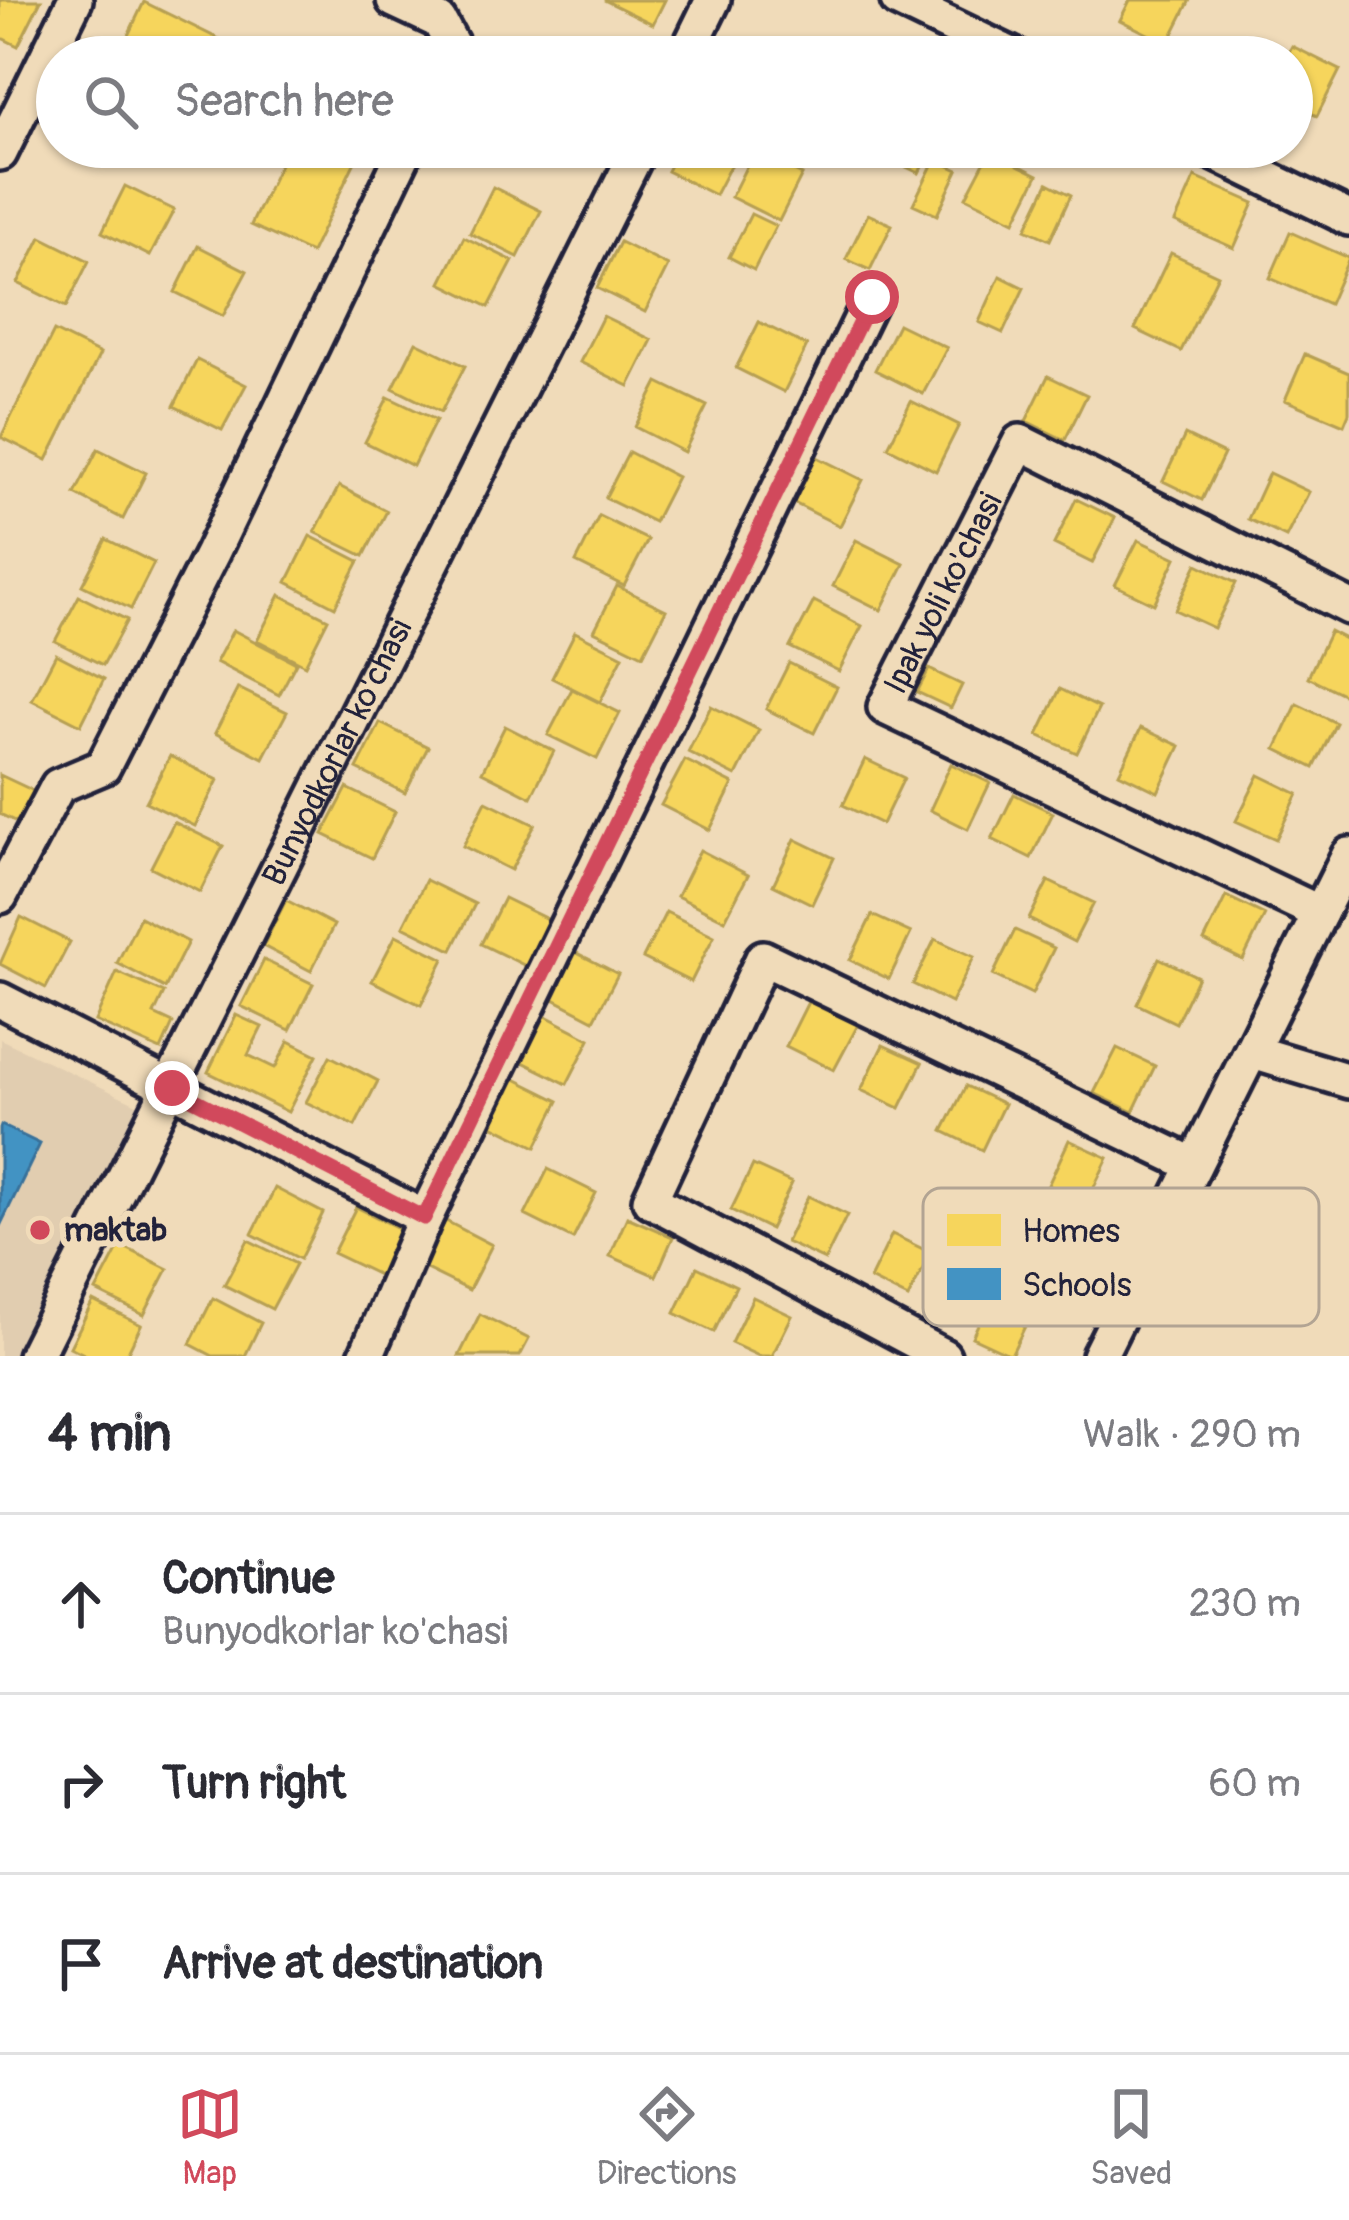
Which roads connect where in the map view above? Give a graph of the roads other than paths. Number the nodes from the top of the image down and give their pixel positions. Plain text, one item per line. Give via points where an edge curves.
1 (75, 0) edge
2 (394, 0) edge
3 (713, 0) edge
4 (898, 0) edge
5 (57, 36) edge
6 (448, 36) edge
7 (695, 36) edge
8 (973, 36) edge
9 (36, 80) edge
10 (0, 153) edge
11 (397, 168) edge
12 (630, 168) edge
13 (1246, 168) edge
14 (1349, 218) edge
15 (872, 297) dead end
16 (1349, 607) edge
17 (1349, 855) edge
18 (0, 896) edge
19 (1320, 913) junction
20 (0, 1000) edge
21 (1253, 1052) junction
22 (1349, 1081) edge
23 (172, 1088) junction
24 (1194, 1165) junction
25 (1183, 1188) edge
26 (424, 1218) junction
27 (1114, 1326) edge
28 (35, 1356) edge
29 (366, 1356) edge
30 (944, 1356) edge
31 (1099, 1356) edge

1 - 5 street
2 - 6 street via 440,21
3 - 7 street
4 - 8 street
9 - 10 street
11 - 18 street via 103,767 58,786
12 - 23 street, Bunyodkorlar ko'chasi
13 - 14 street
15 - 26 street
16 - 19 street, Ipak yoli ko'chasi via 1020,442 886,707
17 - 19 street
19 - 21 street
20 - 23 street
21 - 22 street
21 - 24 street
23 - 26 street
23 - 28 street, Bunyodkorlar ko'chasi
24 - 25 street
24 - 30 street via 763,958 650,1200
26 - 29 street
27 - 31 street

